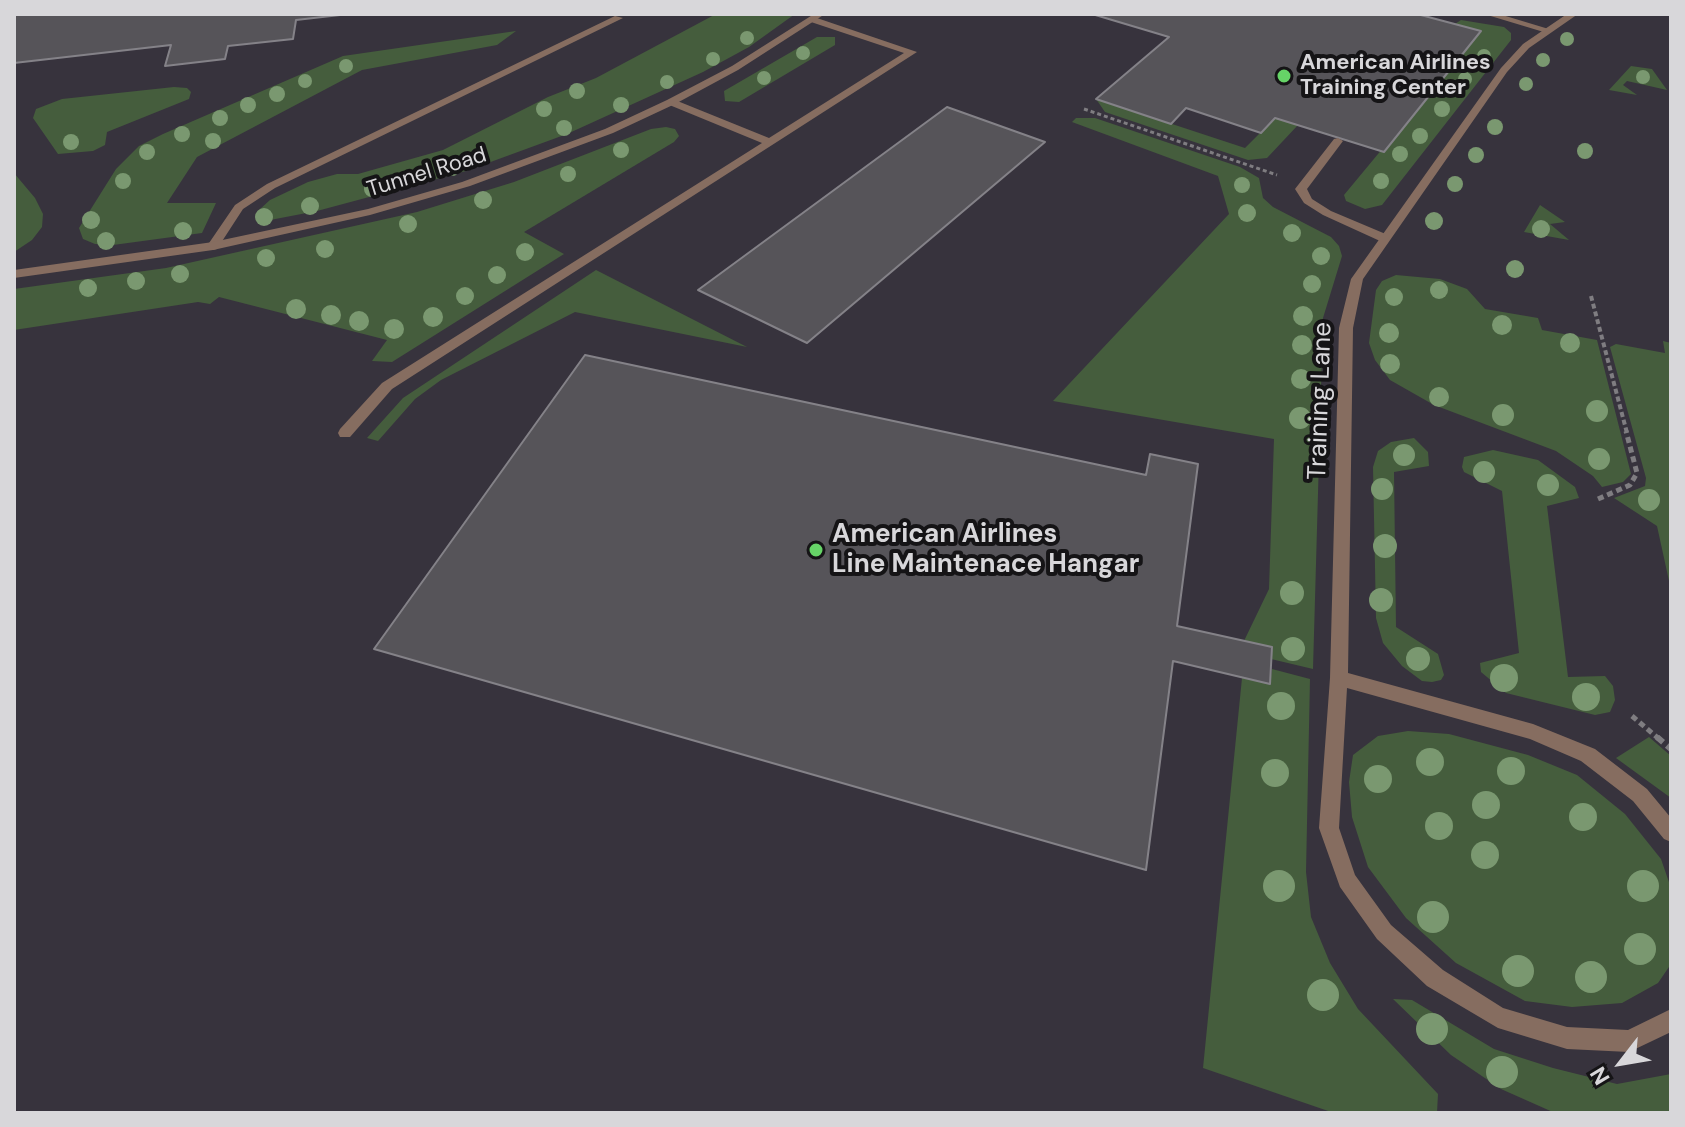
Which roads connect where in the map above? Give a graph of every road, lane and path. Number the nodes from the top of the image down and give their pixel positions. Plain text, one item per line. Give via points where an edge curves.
1 (1489, 14) edge
2 (1573, 14) edge
3 (817, 17) edge
4 (618, 18) dead end
5 (1547, 30) junction
6 (671, 102) junction
7 (1084, 109) dead end
8 (1338, 141) dead end
9 (770, 142) junction
10 (1305, 184) junction
11 (1384, 238) junction
12 (213, 246) junction
13 (14, 274) edge
14 (1591, 296) dead end
15 (345, 433) dead end
16 (1598, 499) dead end
17 (1339, 678) junction
18 (1632, 716) dead end
19 (1671, 749) edge
20 (1671, 833) edge
21 (1671, 1020) edge

1 - 5 street
2 - 5 street, Training Lane
3 - 6 street, Tunnel Road
3 - 9 street via 912,52
4 - 12 street via 271,186 239,207
5 - 11 street, Training Lane via 1504,70
6 - 9 street
6 - 12 street, Tunnel Road via 466,184 370,212
7 - 10 path
8 - 10 street
9 - 15 street via 387,386
10 - 11 street via 1301,189 1308,201
11 - 17 street, Training Lane via 1357,279 1346,328
12 - 13 street, Tunnel Road
14 - 16 path via 1637,473 1630,485
17 - 20 street via 1533,732 1588,755 1640,795
17 - 21 street, Training Lane via 1329,828 1347,880 1384,932 1435,978 1498,1017 1567,1038 1629,1041
18 - 19 path

